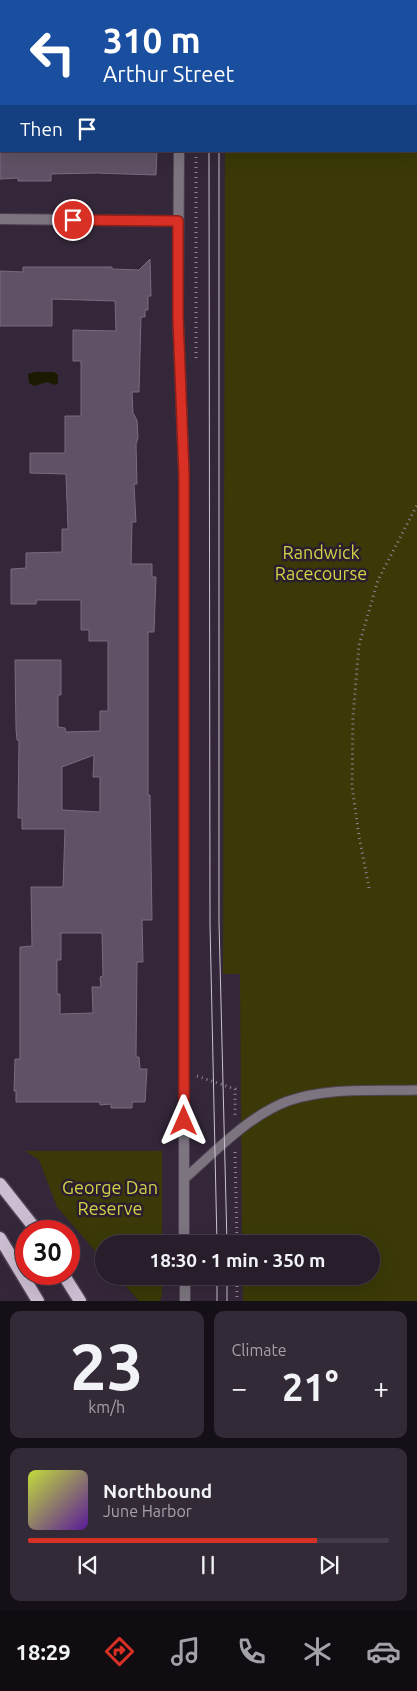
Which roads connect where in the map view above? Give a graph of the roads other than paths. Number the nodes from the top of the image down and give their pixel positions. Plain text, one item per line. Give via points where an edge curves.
1 (179, 152) edge
2 (0, 219) edge
3 (178, 221) junction
4 (417, 1090) edge
5 (184, 1179) junction
6 (0, 1184) edge
7 (28, 1220) edge
8 (184, 1235) edge
9 (0, 1238) edge
10 (70, 1285) edge
11 (185, 1285) edge
12 (38, 1301) edge
13 (80, 1301) edge
14 (185, 1301) edge

1 - 3 street
2 - 3 street
3 - 5 street via 184,475
4 - 5 lane via 337,1091 288,1102 269,1110 235,1134
5 - 8 street
6 - 7 main road
9 - 12 main road
10 - 13 main road
11 - 14 street

